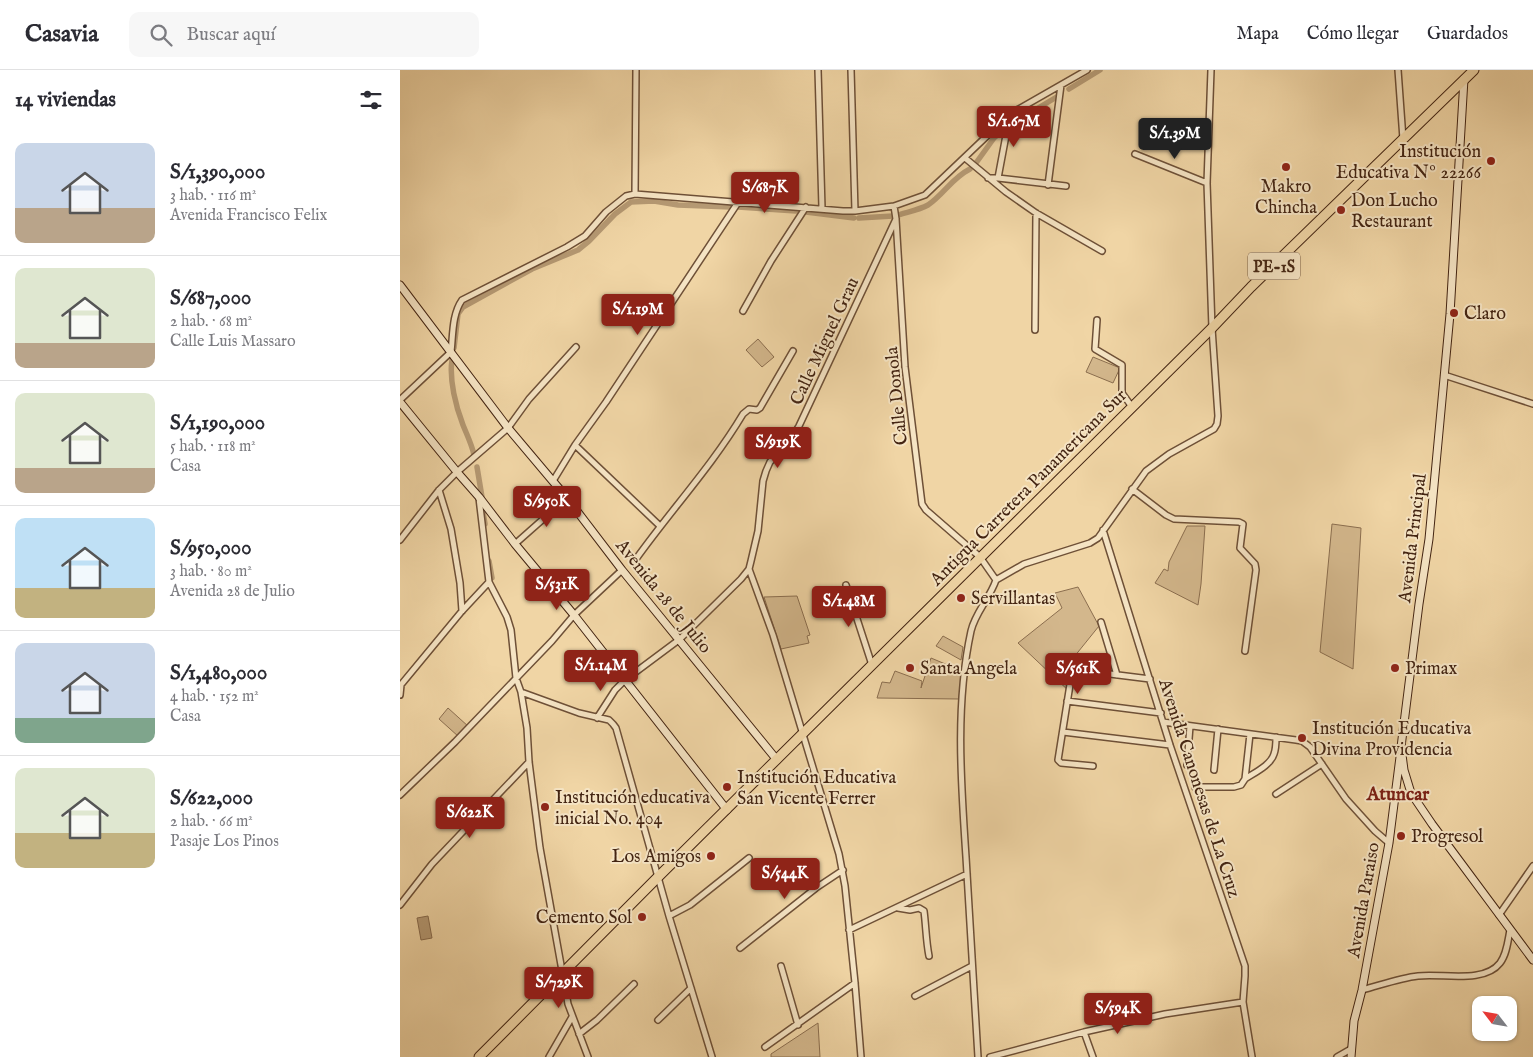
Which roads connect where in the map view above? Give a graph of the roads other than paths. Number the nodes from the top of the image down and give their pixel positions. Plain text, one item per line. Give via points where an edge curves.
1 (636, 70) edge
2 (818, 70) edge
3 (851, 70) edge
4 (1087, 70) edge
5 (1211, 70) edge
6 (1398, 70) edge
7 (1474, 70) edge
8 (1464, 80) junction
9 (1061, 85) junction
10 (1010, 114) junction
11 (1403, 139) junction
12 (1136, 154) dead end
13 (965, 158) junction
14 (988, 178) junction
15 (998, 178) junction
16 (1207, 183) junction
17 (1048, 185) junction
18 (1066, 186) dead end
19 (635, 194) junction
20 (739, 201) junction
21 (894, 206) junction
22 (806, 207) junction
23 (822, 208) junction
24 (855, 211) junction
25 (1036, 213) junction
26 (896, 219) junction
27 (1102, 251) dead end
28 (400, 285) edge
29 (744, 311) dead end
30 (1097, 320) dead end
31 (1212, 328) junction
32 (1035, 330) dead end
33 (576, 347) dead end
34 (792, 351) dead end
35 (451, 352) junction
36 (1444, 375) junction
37 (400, 401) edge
38 (1533, 404) edge
39 (1132, 407) junction
40 (508, 428) junction
41 (575, 445) junction
42 (456, 472) junction
43 (553, 481) junction
44 (1132, 488) junction
45 (439, 490) junction
46 (479, 497) junction
47 (567, 498) junction
48 (660, 526) junction
49 (1103, 530) junction
50 (400, 540) edge
51 (515, 544) junction
52 (980, 557) junction
53 (636, 559) dead end
54 (749, 569) junction
55 (622, 570) junction
56 (996, 580) junction
57 (489, 582) junction
58 (846, 585) dead end
59 (462, 611) junction
60 (574, 615) junction
61 (1101, 622) dead end
62 (680, 639) junction
63 (1245, 651) dead end
64 (872, 665) junction
65 (1117, 675) junction
66 (516, 678) junction
67 (625, 680) junction
68 (1150, 680) junction
69 (400, 685) edge
70 (521, 692) junction
71 (400, 695) edge
72 (1067, 701) junction
73 (1161, 713) junction
74 (597, 718) junction
75 (1163, 722) junction
76 (1190, 726) junction
77 (1218, 729) junction
78 (1062, 732) junction
79 (802, 734) junction
80 (1250, 734) junction
81 (1276, 737) junction
82 (1170, 745) junction
83 (1401, 747) junction
84 (777, 760) junction
85 (529, 762) junction
86 (1322, 764) junction
87 (1187, 765) dead end
88 (1093, 766) dead end
89 (1214, 770) dead end
90 (1245, 778) junction
91 (1194, 787) dead end
92 (1411, 793) junction
93 (400, 794) edge
94 (1276, 794) dead end
95 (1395, 794) junction
96 (727, 810) junction
97 (1389, 843) junction
98 (749, 858) dead end
99 (1533, 867) edge
100 (843, 870) junction
101 (967, 874) junction
102 (658, 877) junction
103 (400, 904) edge
104 (898, 908) junction
105 (1499, 915) junction
106 (669, 916) junction
107 (850, 930) junction
108 (1510, 930) junction
109 (740, 948) dead end
110 (929, 956) dead end
111 (1533, 960) edge
112 (782, 966) dead end
113 (972, 966) junction
114 (562, 973) junction
115 (855, 983) junction
116 (634, 984) dead end
117 (691, 988) junction
118 (1362, 990) junction
119 (915, 996) dead end
120 (1243, 1002) junction
121 (572, 1017) junction
122 (658, 1020) dead end
123 (798, 1025) junction
124 (1084, 1032) junction
125 (579, 1034) junction
126 (765, 1047) dead end
127 (1351, 1053) edge
128 (479, 1057) edge
129 (549, 1057) edge
130 (588, 1057) edge
131 (712, 1057) edge
132 (861, 1057) edge
133 (978, 1057) edge
134 (990, 1057) edge
135 (1093, 1057) edge
136 (1252, 1057) edge
137 (1337, 1057) edge

1 - 19 street
2 - 23 street
3 - 24 street
4 - 9 street
5 - 16 street
6 - 11 street
7 - 8 highway, Antigua Carretera Panamericana Sur / PE-1S
8 - 11 highway, Antigua Carretera Panamericana Sur / PE-1S
8 - 36 main road, Avenida Principal
9 - 10 street
9 - 17 street
10 - 13 street
10 - 15 street
11 - 31 highway, Antigua Carretera Panamericana Sur / PE-1S
12 - 16 street
13 - 14 street
13 - 21 street via 926,195
14 - 15 street
14 - 25 street
15 - 17 street
16 - 31 street
17 - 18 street
19 - 20 street
19 - 35 street via 626,196 606,212 585,236 462,300 455,314
20 - 22 street
20 - 41 street
21 - 24 street
21 - 26 street, Calle Donola
22 - 23 street
22 - 29 street
23 - 24 street
25 - 27 street
25 - 32 street
26 - 52 street, Calle Donola via 905,367 922,504
26 - 54 street, Calle Miguel Grau via 799,426 766,471
28 - 35 main road, Avenida 28 de Julio
30 - 39 street via 1095,349 1122,365 1122,393
31 - 39 highway, Antigua Carretera Panamericana Sur / PE-1S
31 - 44 street via 1217,424 1214,429 1146,471
33 - 40 street via 528,399
34 - 48 street via 764,403 757,410 749,409 743,414 717,455
35 - 37 street
35 - 40 main road, Avenida 28 de Julio
36 - 38 street
36 - 83 main road, Avenida Principal via 1429,539
37 - 42 main road
39 - 52 highway, Antigua Carretera Panamericana Sur / PE-1S
40 - 42 street
40 - 43 main road, Avenida 28 de Julio
41 - 43 street
41 - 48 street
42 - 45 street
42 - 46 main road
43 - 47 main road, Avenida 28 de Julio
44 - 49 street
44 - 63 street via 1174,519 1243,524 1240,548 1255,564 1256,570
45 - 50 street
45 - 59 street via 451,529
46 - 51 main road
46 - 57 street
47 - 51 street
47 - 55 main road, Avenida 28 de Julio
48 - 53 street
49 - 56 street via 1090,543 1024,564
49 - 68 street, Avenida Canonesas de La Cruz
51 - 60 main road
52 - 56 street, Calle Donola
52 - 64 highway, Antigua Carretera Panamericana Sur / PE-1S
54 - 62 street, Calle Miguel Grau
54 - 79 street via 774,635
55 - 60 street
55 - 62 main road, Avenida 28 de Julio
56 - 101 street via 972,629 964,672 962,778
57 - 59 street
57 - 66 street via 511,630
58 - 64 street
59 - 69 street
60 - 66 street
60 - 67 main road
61 - 65 street
62 - 67 street, Calle Miguel Grau
62 - 84 main road, Avenida 28 de Julio
64 - 79 highway, Antigua Carretera Panamericana Sur / PE-1S
65 - 68 street
65 - 72 street via 1074,671
66 - 70 street
66 - 93 street
67 - 74 street, Calle Miguel Grau
67 - 96 main road
68 - 73 street, Avenida Canonesas de La Cruz
69 - 71 street
70 - 74 street
70 - 85 street
72 - 73 street
72 - 78 street
73 - 75 street, Avenida Canonesas de La Cruz
74 - 102 street via 609,720 616,728
75 - 76 street
75 - 82 street, Avenida Canonesas de La Cruz
76 - 77 street
76 - 87 street
77 - 80 street
77 - 89 street
78 - 82 street
78 - 88 street via 1058,762
79 - 84 highway, Antigua Carretera Panamericana Sur / PE-1S
79 - 100 street
80 - 81 street
80 - 90 street
81 - 86 street via 1302,741
81 - 90 street via 1272,758
82 - 120 street, Avenida Canonesas de La Cruz via 1245,966
83 - 92 main road, Avenida Principal
83 - 95 main road, Avenida Paraiso
84 - 96 highway, Antigua Carretera Panamericana Sur / PE-1S
85 - 103 street via 432,864
85 - 114 street
86 - 94 street
86 - 97 street via 1356,811
90 - 91 street via 1238,787
92 - 95 main road via 1401,791
92 - 105 main road, Avenida Principal
95 - 97 main road, Avenida Paraiso
96 - 102 highway, Antigua Carretera Panamericana Sur / PE-1S
97 - 118 main road, Avenida Paraiso
98 - 106 street via 690,905
99 - 105 street
100 - 107 street
100 - 109 street
101 - 104 street
101 - 113 street
102 - 106 street
102 - 114 highway, Antigua Carretera Panamericana Sur / PE-1S
104 - 107 street
104 - 110 street via 924,911
105 - 108 main road, Avenida Principal
106 - 117 street
107 - 115 street
108 - 111 main road, Avenida Principal
108 - 118 street via 1501,962 1489,972 1462,976 1420,975
112 - 123 street
113 - 119 street
113 - 133 street
114 - 121 street
114 - 128 highway, Antigua Carretera Panamericana Sur / PE-1S
115 - 123 street
115 - 132 street
116 - 125 street
117 - 122 street
117 - 131 street
118 - 127 main road, Avenida Paraiso via 1354,1021
120 - 124 street via 1165,1014
120 - 136 street, Avenida Canonesas de La Cruz
121 - 125 street
121 - 129 street
123 - 126 street
124 - 134 street
124 - 135 street
125 - 130 street
127 - 137 street

